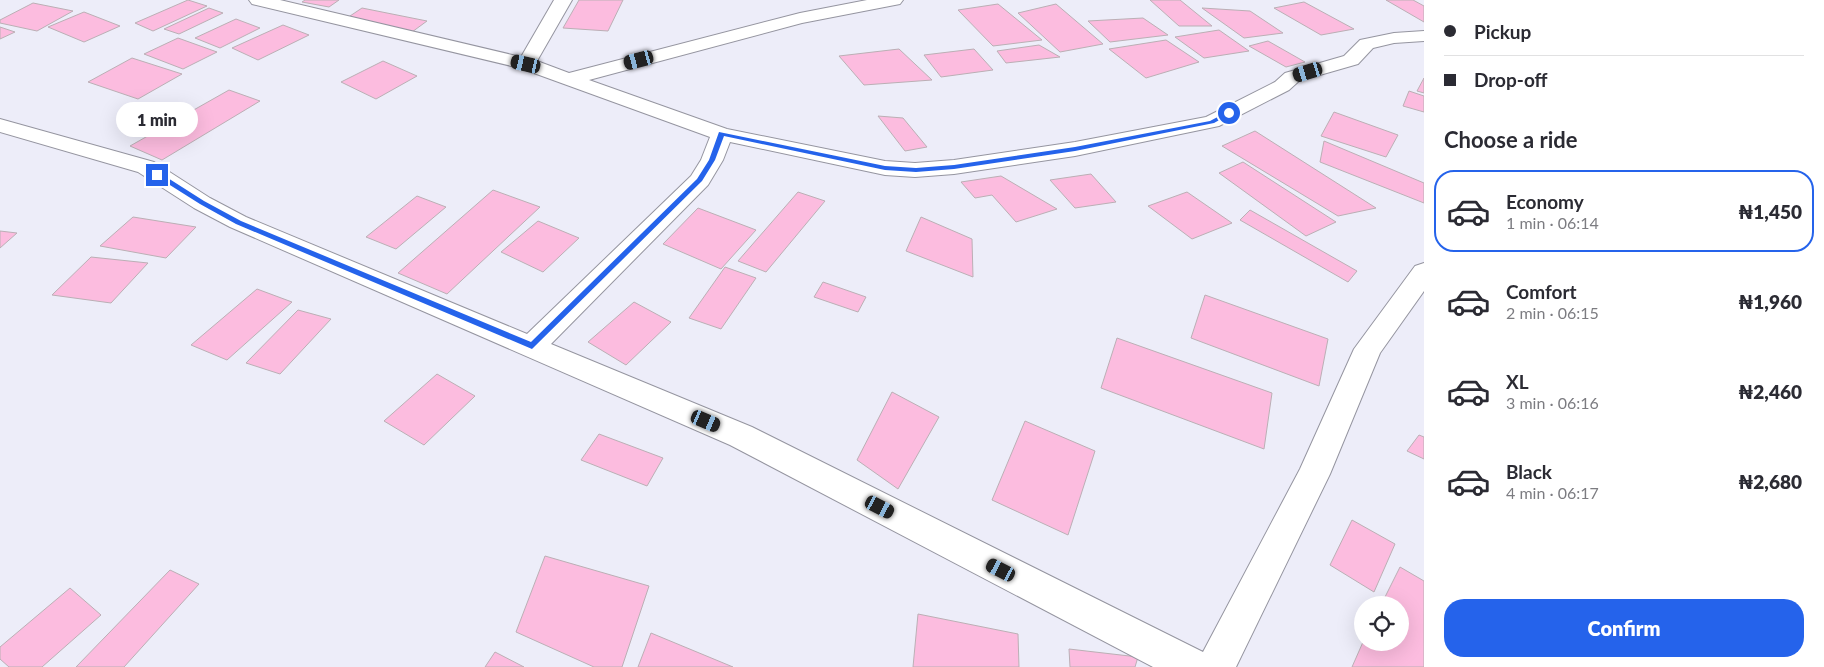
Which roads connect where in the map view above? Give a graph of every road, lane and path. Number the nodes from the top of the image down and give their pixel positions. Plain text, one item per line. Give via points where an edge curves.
1 (258, 0) edge
2 (563, 0) edge
3 (894, 0) edge
4 (1424, 36) edge
5 (526, 64) junction
6 (569, 79) junction
7 (0, 124) edge
8 (722, 134) junction
9 (1424, 272) edge
10 (532, 346) junction
11 (1192, 667) edge
12 (1216, 667) edge

1 - 5 street
2 - 5 street
3 - 6 street via 800,18
4 - 8 street via 1367,44 1351,60 1292,77 1282,86 1212,122 1075,149 954,167 885,168
5 - 6 street
6 - 8 street
7 - 10 street via 146,167 238,222
8 - 10 street via 700,180
9 - 12 street via 1368,348 1314,474
10 - 11 street via 741,436

